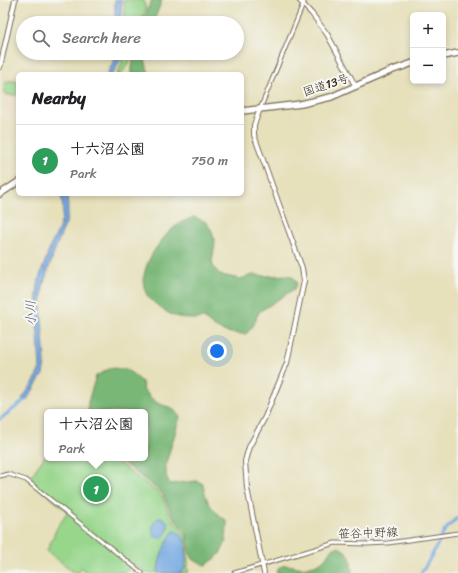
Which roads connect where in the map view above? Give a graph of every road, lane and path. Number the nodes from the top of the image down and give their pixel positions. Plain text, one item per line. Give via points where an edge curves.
1 (15, 0) edge
2 (299, 0) edge
3 (304, 2) edge
4 (458, 53) edge
5 (446, 55) edge
6 (410, 65) edge
7 (0, 67) edge
8 (356, 87) junction
9 (260, 109) junction
10 (244, 111) edge
11 (16, 183) edge
12 (0, 194) edge
13 (0, 476) edge
14 (458, 534) edge
15 (262, 565) junction
16 (142, 573) edge
17 (234, 573) edge
18 (264, 573) edge

1 - 7 main road
2 - 3 main road
3 - 8 main road via 327,34
3 - 9 street
4 - 5 highway
6 - 8 highway, 国道13号
8 - 9 highway, 国道13号 via 331,97 301,104
9 - 10 highway, 国道13号
9 - 15 main road via 254,125 254,135 302,268 304,281 284,371 245,461 247,488
11 - 12 highway
13 - 16 street via 8,474 26,481
14 - 15 street, 笹谷中野線 via 388,543 335,543
15 - 17 street, 笹谷中野線
15 - 18 main road

